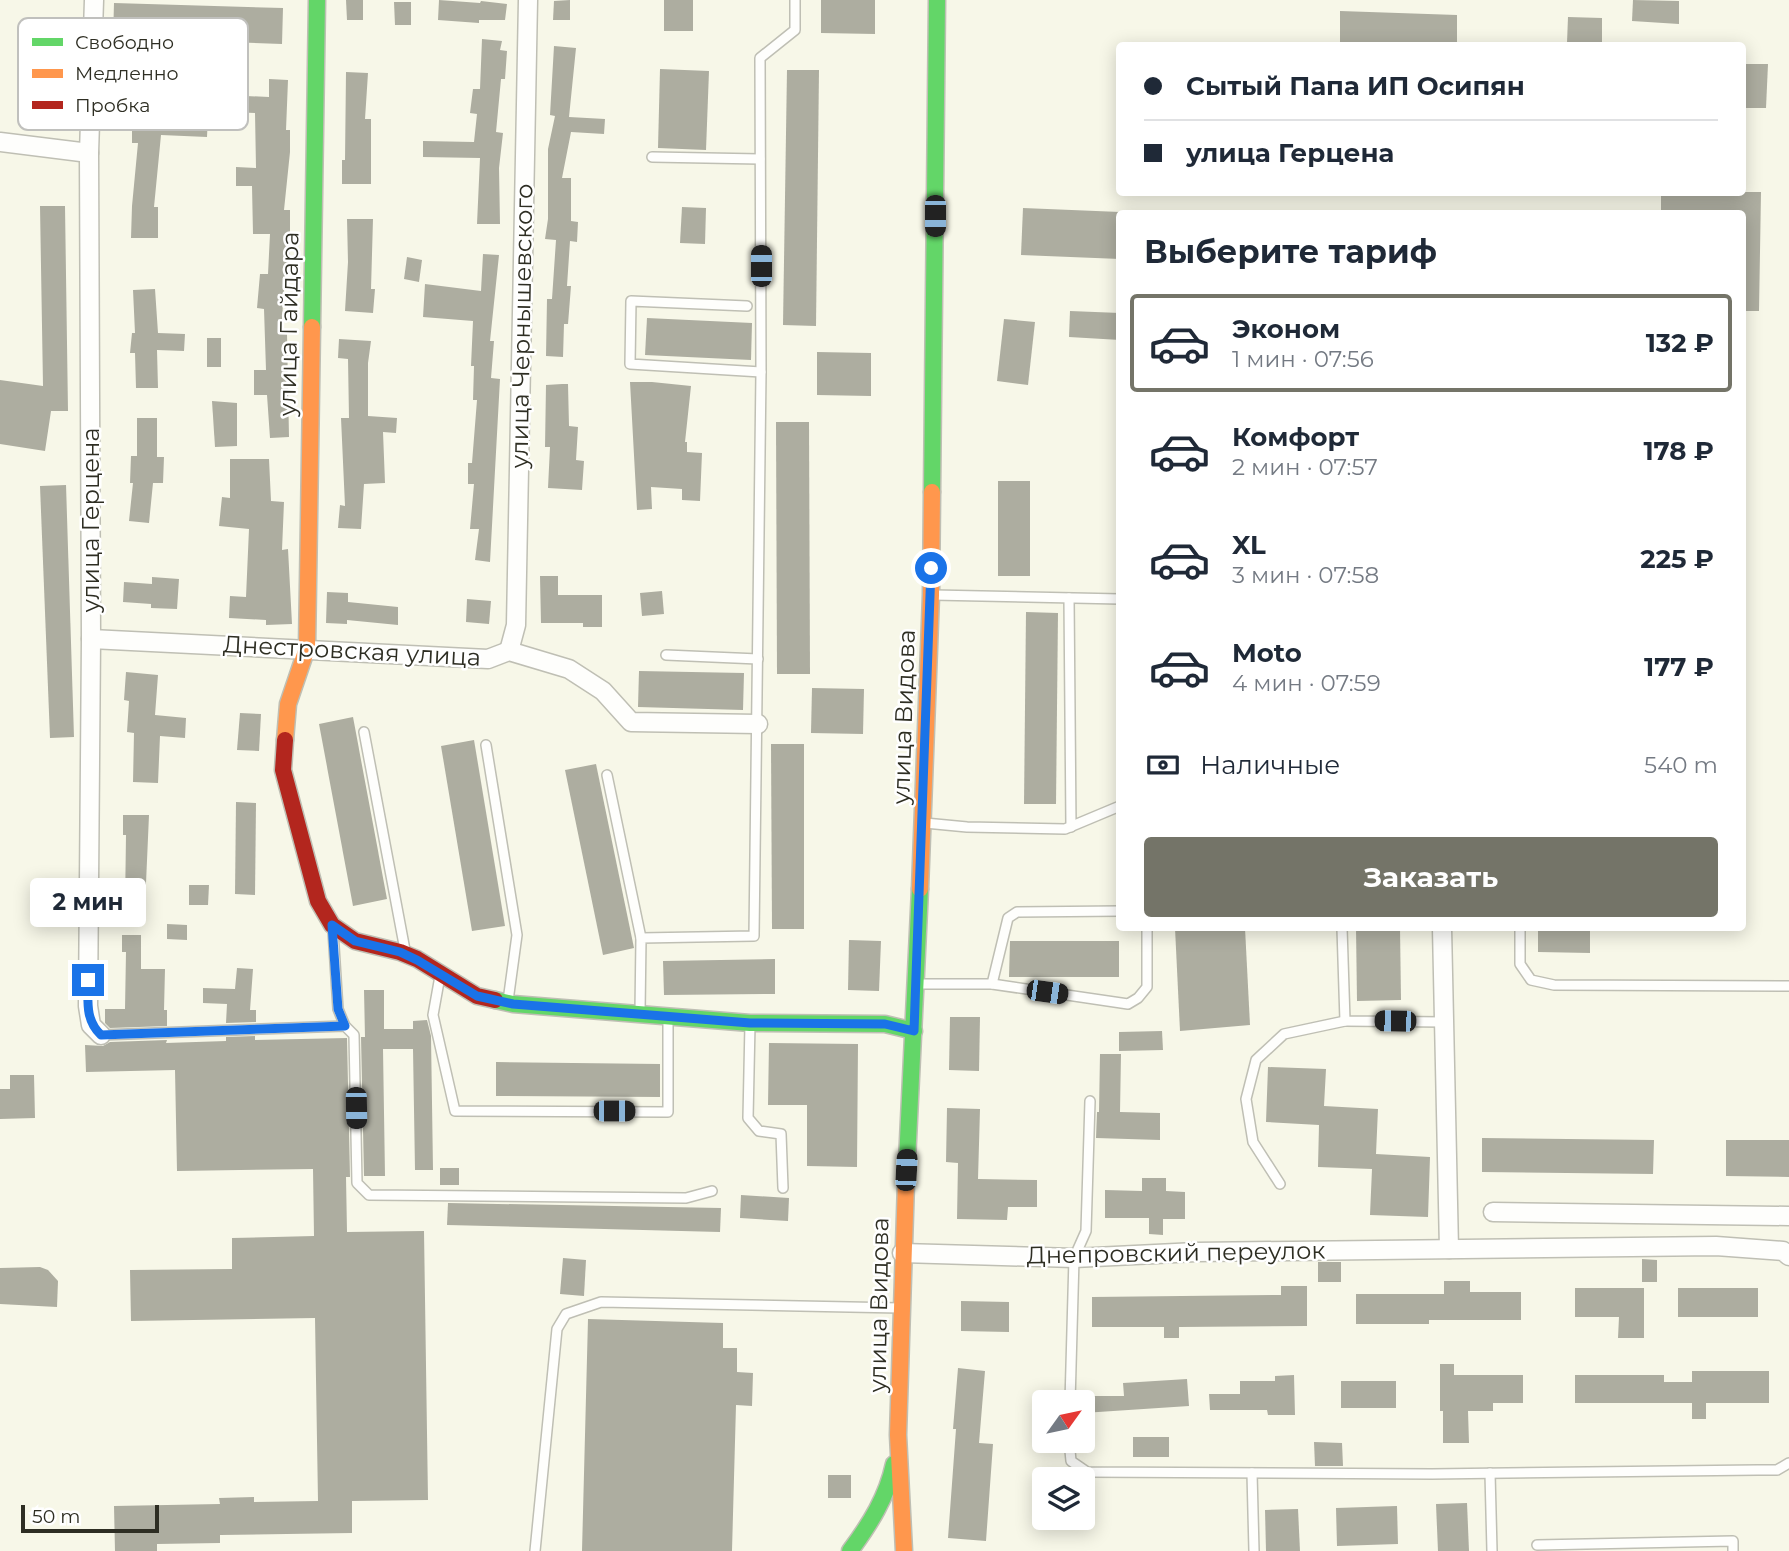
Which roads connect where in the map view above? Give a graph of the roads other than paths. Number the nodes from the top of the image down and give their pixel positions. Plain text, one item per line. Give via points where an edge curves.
1 (94, 0) edge
2 (317, 0) edge
3 (528, 0) edge
4 (796, 0) edge
5 (937, 0) edge
6 (93, 18) edge
7 (90, 130) edge
8 (0, 142) edge
9 (89, 153) junction
10 (652, 157) dead end
11 (760, 159) junction
12 (747, 306) dead end
13 (761, 372) junction
14 (931, 595) junction
15 (1069, 598) junction
16 (1116, 599) edge
17 (91, 639) junction
18 (307, 648) junction
19 (509, 651) junction
20 (666, 655) dead end
21 (758, 659) junction
22 (758, 724) junction
23 (364, 732) dead end
24 (486, 745) dead end
25 (607, 775) dead end
26 (1116, 808) edge
27 (923, 822) junction
28 (1071, 827) junction
29 (1116, 911) edge
30 (332, 925) junction
31 (1147, 931) edge
32 (1342, 931) edge
33 (1442, 931) edge
34 (1520, 931) edge
35 (641, 939) junction
36 (406, 955) junction
37 (440, 974) junction
38 (917, 984) junction
39 (992, 984) junction
40 (1789, 986) edge
41 (507, 1003) junction
42 (640, 1014) junction
43 (668, 1016) junction
44 (1345, 1021) junction
45 (1444, 1022) junction
46 (750, 1023) junction
47 (345, 1026) junction
48 (914, 1031) junction
49 (101, 1035) joint
50 (1090, 1101) dead end
51 (1280, 1184) dead end
52 (783, 1188) dead end
53 (712, 1191) dead end
54 (1493, 1212) dead end
55 (1789, 1216) edge
56 (1449, 1249) junction
57 (902, 1253) junction
58 (1789, 1256) edge
59 (1074, 1258) junction
60 (902, 1308) junction
61 (1070, 1390) edge
62 (898, 1435) junction
63 (1070, 1453) edge
64 (1789, 1463) edge
65 (1252, 1473) junction
66 (1490, 1474) junction
67 (1537, 1545) dead end
68 (535, 1551) edge
69 (849, 1551) edge
70 (904, 1551) edge
71 (1254, 1551) edge
72 (1492, 1551) edge
73 (1733, 1551) edge

1 - 6 street, улица Герцена
2 - 18 street, улица Гайдара
3 - 19 street, улица Чернышевского via 516,625
4 - 11 lane via 795,30 760,58
5 - 14 street, улица Видова
7 - 9 street, улица Герцена
8 - 9 street
9 - 17 street, улица Герцена
10 - 11 lane
11 - 13 lane
12 - 13 lane via 631,301 630,364
13 - 21 lane
14 - 15 lane
14 - 27 street, улица Видова
15 - 16 lane
15 - 28 lane
17 - 18 street, Днестровская улица
17 - 49 street, улица Герцена via 88,1006 91,1025
18 - 19 street, Днестровская улица via 488,659
18 - 30 street, улица Гайдара via 288,704 283,770 318,901
19 - 22 street, Днестровская улица via 569,668 603,691 631,722
20 - 21 lane
21 - 22 lane
22 - 35 lane via 754,936
23 - 36 lane
24 - 41 lane via 517,935
25 - 35 lane
26 - 28 lane
27 - 28 lane via 967,827
27 - 38 street, улица Видова
29 - 39 lane via 1017,912 1008,918
30 - 36 street via 355,941
30 - 47 lane via 338,1009
31 - 39 lane via 1147,987 1128,1004
32 - 44 lane
33 - 45 street
34 - 40 lane via 1520,964 1531,980 1554,985
35 - 42 lane
36 - 37 street
37 - 41 street via 477,996
37 - 43 lane via 433,1015 455,1111 668,1112
38 - 39 lane
38 - 48 street, улица Видова
41 - 42 street
42 - 43 street
43 - 46 street
44 - 45 lane
44 - 51 lane via 1284,1034 1256,1059 1246,1099 1253,1142
45 - 56 street
46 - 48 street via 885,1024
46 - 52 lane via 748,1118 759,1131 781,1134
47 - 49 lane
47 - 53 lane via 354,1035 358,1183 369,1195 686,1198
48 - 57 street, улица Видова
50 - 59 lane via 1086,1231
54 - 55 street
56 - 58 street, Днепровский переулок via 1716,1246 1783,1251
56 - 59 street, Днепровский переулок
57 - 59 street, Днепровский переулок
57 - 60 street, улица Видова
59 - 61 lane
60 - 62 street, улица Видова
60 - 68 lane via 601,1302 566,1314 558,1329
62 - 69 street via 891,1480 876,1513
62 - 70 street
63 - 65 lane via 1071,1461 1087,1472
64 - 66 lane via 1777,1470
65 - 66 lane
65 - 71 lane
66 - 72 lane
67 - 73 lane via 1733,1541

